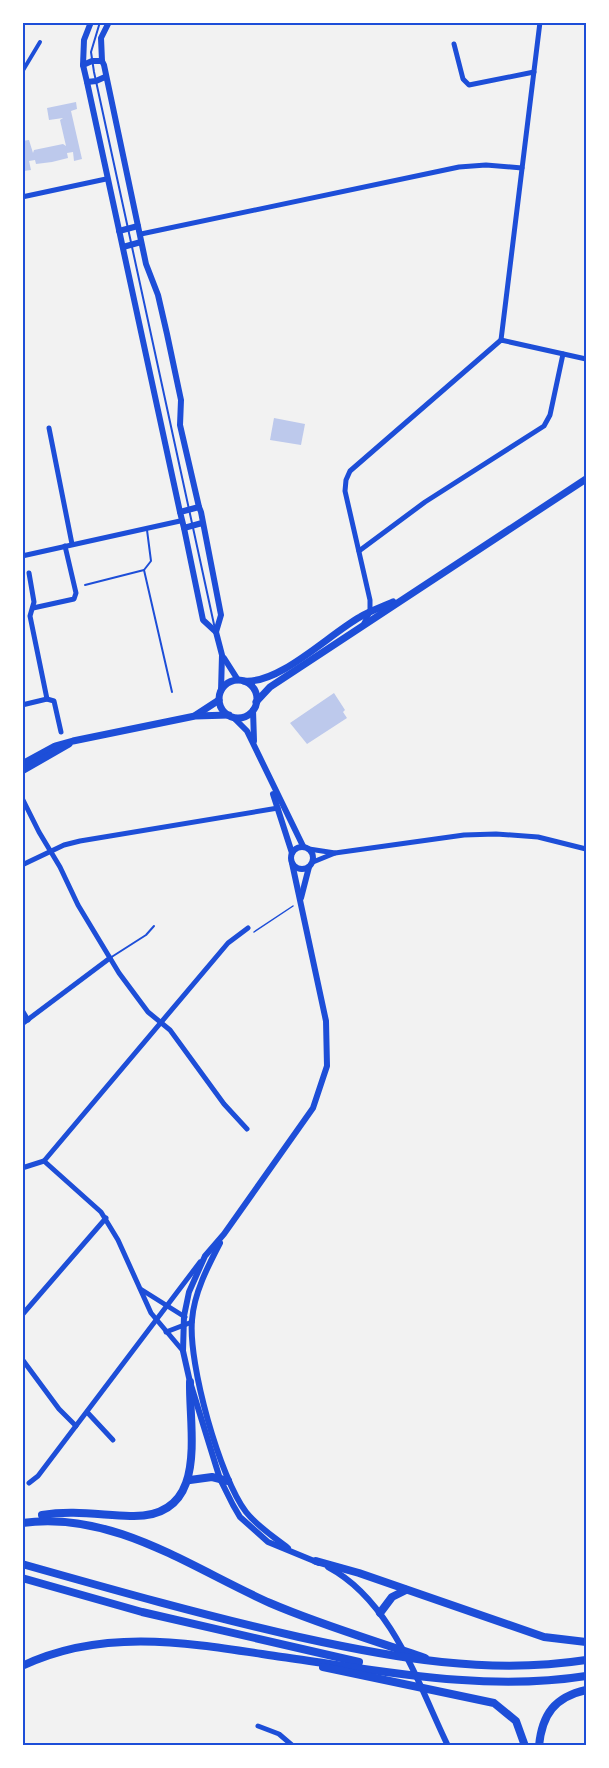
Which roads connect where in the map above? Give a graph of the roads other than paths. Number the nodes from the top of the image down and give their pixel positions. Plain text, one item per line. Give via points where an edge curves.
1 (91, 22) edge
2 (100, 22) edge
3 (109, 22) edge
4 (540, 22) edge
5 (40, 42) dead end
6 (454, 44) dead end
7 (92, 61) junction
8 (102, 61) junction
9 (83, 65) junction
10 (22, 72) edge
11 (534, 72) junction
12 (105, 77) junction
13 (96, 81) junction
14 (87, 82) junction
15 (522, 168) junction
16 (106, 179) junction
17 (22, 197) edge
18 (138, 226) junction
19 (128, 227) junction
20 (119, 231) junction
21 (141, 234) junction
22 (141, 242) junction
23 (123, 247) junction
24 (133, 247) junction
25 (501, 340) junction
26 (563, 354) junction
27 (586, 359) edge
28 (49, 428) dead end
29 (586, 479) edge
30 (199, 507) junction
31 (189, 508) junction
32 (180, 512) junction
33 (180, 521) junction
34 (202, 524) junction
35 (146, 528) junction
36 (184, 528) junction
37 (194, 528) junction
38 (69, 545) junction
39 (359, 551) junction
40 (22, 556) edge
41 (144, 570) junction
42 (29, 573) dead end
43 (85, 585) dead end
44 (412, 593) junction
45 (33, 608) junction
46 (370, 612) junction
47 (216, 632) junction
48 (353, 633) junction
49 (222, 656) junction
50 (241, 680) junction
51 (220, 691) junction
52 (171, 692) dead end
53 (47, 699) junction
54 (219, 700) junction
55 (256, 702) junction
56 (22, 705) edge
57 (253, 710) junction
58 (195, 716) junction
59 (231, 716) junction
60 (61, 732) dead end
61 (73, 741) junction
62 (255, 747) junction
63 (22, 764) edge
64 (22, 771) edge
65 (268, 778) junction
66 (22, 798) edge
67 (278, 808) junction
68 (306, 848) junction
69 (586, 849) edge
70 (51, 851) junction
71 (292, 853) junction
72 (334, 853) junction
73 (292, 863) junction
74 (311, 864) junction
75 (22, 865) edge
76 (302, 901) junction
77 (154, 926) dead end
78 (250, 931) road end
79 (110, 958) junction
80 (22, 1010) edge
81 (25, 1022) edge
82 (162, 1024) junction
83 (247, 1129) dead end
84 (44, 1161) junction
85 (22, 1168) edge
86 (106, 1218) junction
87 (224, 1234) junction
88 (205, 1256) junction
89 (141, 1289) junction
90 (167, 1307) junction
91 (22, 1315) edge
92 (184, 1316) junction
93 (156, 1322) junction
94 (192, 1322) junction
95 (184, 1325) junction
96 (166, 1332) junction
97 (183, 1352) junction
98 (22, 1359) edge
99 (190, 1382) junction
100 (87, 1412) junction
101 (76, 1426) junction
102 (113, 1440) dead end
103 (190, 1480) junction
104 (224, 1480) junction
105 (29, 1483) dead end
106 (22, 1522) edge
107 (316, 1562) junction
108 (22, 1564) edge
109 (22, 1578) edge
110 (406, 1590) junction
111 (380, 1613) junction
112 (586, 1642) edge
113 (282, 1656) junction
114 (586, 1660) edge
115 (440, 1663) junction
116 (22, 1666) edge
117 (586, 1676) edge
118 (439, 1678) junction
119 (586, 1690) edge
120 (258, 1726) dead end
121 (293, 1746) edge
122 (448, 1746) edge
123 (525, 1746) edge
124 (539, 1746) edge

1 - 9 street via 84,40
2 - 7 lane via 92,44
3 - 8 street via 101,38
4 - 11 street
5 - 10 street
6 - 11 street via 463,79 469,85
7 - 8 street
7 - 9 street
7 - 13 lane
8 - 12 street
9 - 14 street
11 - 15 street
12 - 13 street
12 - 18 street
13 - 14 street
13 - 19 lane
14 - 16 street
15 - 21 street via 459,167
15 - 25 street
16 - 17 street
16 - 20 street
18 - 19 street
18 - 21 street
19 - 20 street
19 - 24 lane
20 - 23 street
21 - 22 street
22 - 24 street
22 - 30 street via 167,334 181,400 180,425
23 - 24 street
23 - 32 street
24 - 31 lane
25 - 26 street
25 - 39 street via 350,471 345,491
26 - 27 street
26 - 39 street via 546,423 425,502
28 - 38 street
29 - 44 main road
30 - 31 street
30 - 34 street
31 - 32 street
31 - 37 lane
32 - 33 street
33 - 35 street
33 - 36 street
34 - 37 street
34 - 47 street via 222,615
35 - 38 street
35 - 41 lane via 151,561
36 - 37 street
36 - 47 street via 203,621
37 - 47 lane
38 - 40 street
38 - 45 street via 74,599
39 - 46 street
41 - 43 lane
41 - 52 lane
42 - 45 street
44 - 46 main road
44 - 48 main road
45 - 53 street via 30,616
46 - 48 street via 367,621
46 - 50 main road via 272,676
47 - 49 street
48 - 55 main road via 270,687
49 - 50 street
49 - 51 street
50 - 51 main road via 228,683
50 - 55 main road via 254,689
51 - 54 main road
53 - 56 street
53 - 60 street via 54,701
54 - 58 main road
54 - 59 main road
55 - 57 main road
57 - 59 main road via 242,717
57 - 62 street
58 - 59 main road
58 - 61 main road
59 - 62 street via 247,731
61 - 63 main road
61 - 64 main road
62 - 65 street
65 - 67 street
65 - 68 street
66 - 70 street
67 - 70 street via 80,841
67 - 71 street
68 - 71 street
68 - 72 street
68 - 74 street via 313,854
69 - 72 street via 538,837 496,834
70 - 75 street
70 - 79 street
71 - 73 street
72 - 74 street
73 - 74 street via 300,869
73 - 76 street
74 - 76 street
76 - 87 street via 326,1020 327,1066 313,1108
77 - 79 lane
78 - 82 street via 228,943
79 - 81 street
79 - 82 street via 148,1012
80 - 81 street
82 - 83 street
82 - 84 street
84 - 85 street
84 - 86 street
86 - 89 street
86 - 91 street
87 - 88 street
87 - 94 street via 197,1294
88 - 90 street
88 - 92 street via 189,1292
89 - 90 street
89 - 93 street
90 - 92 street
90 - 93 street
92 - 94 street
92 - 95 street
93 - 96 street
93 - 100 street
94 - 95 street
94 - 104 street via 193,1362
95 - 96 street
95 - 97 street
96 - 97 street
97 - 99 street
98 - 101 street
99 - 103 highway
99 - 104 street
100 - 101 street
100 - 102 street
101 - 105 street
103 - 104 highway
103 - 106 highway via 168,1506 147,1515 65,1512
104 - 107 street via 254,1521 298,1555
106 - 115 highway via 55,1519 106,1528 301,1616
107 - 110 highway
107 - 111 street via 358,1587
108 - 115 highway via 242,1624 371,1653
109 - 118 highway via 206,1628
110 - 111 highway via 392,1597
110 - 112 highway via 544,1637
111 - 122 street
113 - 116 highway via 208,1645 131,1641 72,1647
113 - 118 highway
113 - 123 highway via 494,1703 516,1720
114 - 115 highway via 497,1666
117 - 118 highway via 526,1682
119 - 124 highway via 564,1697 552,1706 543,1721
120 - 121 street via 279,1734

